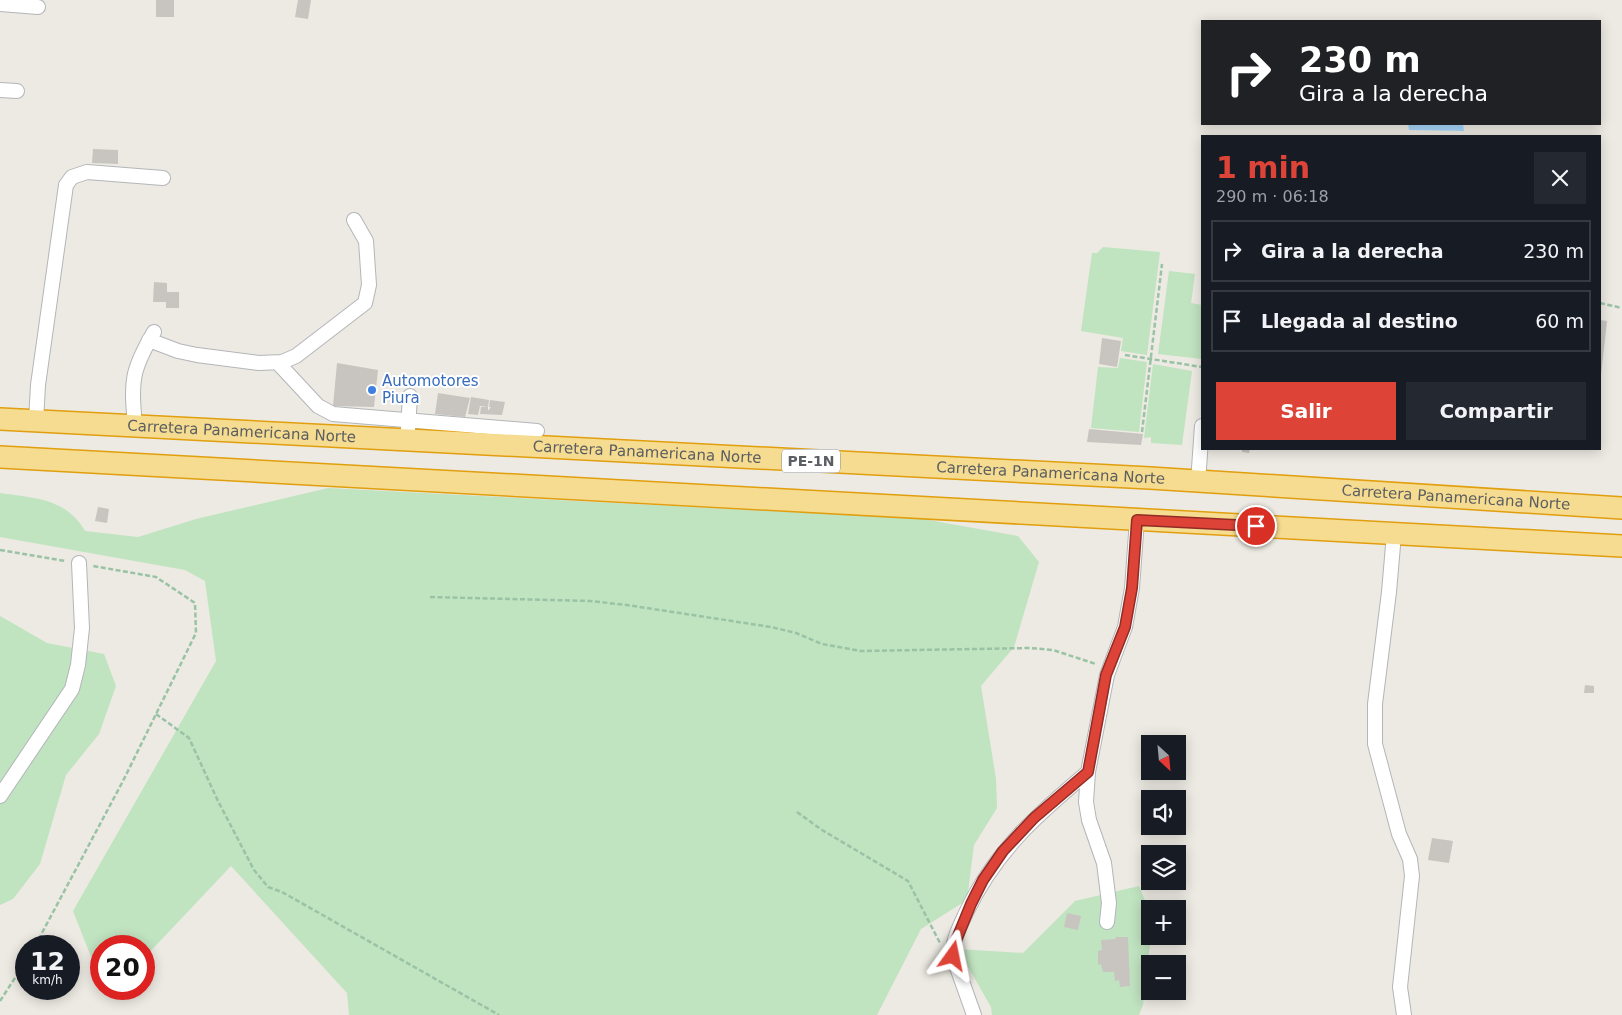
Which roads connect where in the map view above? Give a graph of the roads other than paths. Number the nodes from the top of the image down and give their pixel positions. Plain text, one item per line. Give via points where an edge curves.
1 (0, 4) edge
2 (38, 7) dead end
3 (0, 90) edge
4 (17, 91) dead end
5 (163, 178) dead end
6 (354, 220) dead end
7 (278, 363) junction
8 (410, 396) dead end
9 (0, 419) edge
10 (36, 421) junction
11 (135, 426) junction
12 (537, 430) dead end
13 (408, 431) junction
14 (1201, 440) edge
15 (0, 457) edge
16 (1198, 482) junction
17 (1622, 508) edge
18 (1137, 520) junction
19 (1394, 534) junction
20 (1622, 546) edge
21 (79, 563) road end
22 (1088, 772) junction
23 (0, 796) edge
24 (1107, 922) dead end
25 (974, 1015) edge
26 (1404, 1015) edge

1 - 2 lane
3 - 4 lane
5 - 10 lane via 87,172 72,177 66,185 38,385
6 - 7 lane via 366,242 369,286 365,303 296,356
7 - 11 lane via 178,352 151,336 134,369
7 - 13 lane via 318,406 333,414
8 - 13 lane
9 - 10 highway, Carretera Panamericana Norte / PE-1N
10 - 11 highway, Carretera Panamericana Norte / PE-1N
11 - 13 highway, Carretera Panamericana Norte / PE-1N
12 - 13 lane
13 - 16 highway, Carretera Panamericana Norte / PE-1N
14 - 16 lane
15 - 18 highway
16 - 17 highway, Carretera Panamericana Norte / PE-1N
18 - 19 highway
18 - 22 lane via 1132,588 1125,627 1109,669
19 - 20 highway
19 - 26 lane via 1375,704 1375,734 1382,775 1399,834 1410,859 1412,876 1400,987
21 - 23 lane via 82,628 72,689
22 - 24 lane via 1086,802 1104,863 1109,903
22 - 25 lane via 1034,818 1003,851 983,880 960,926 953,956

